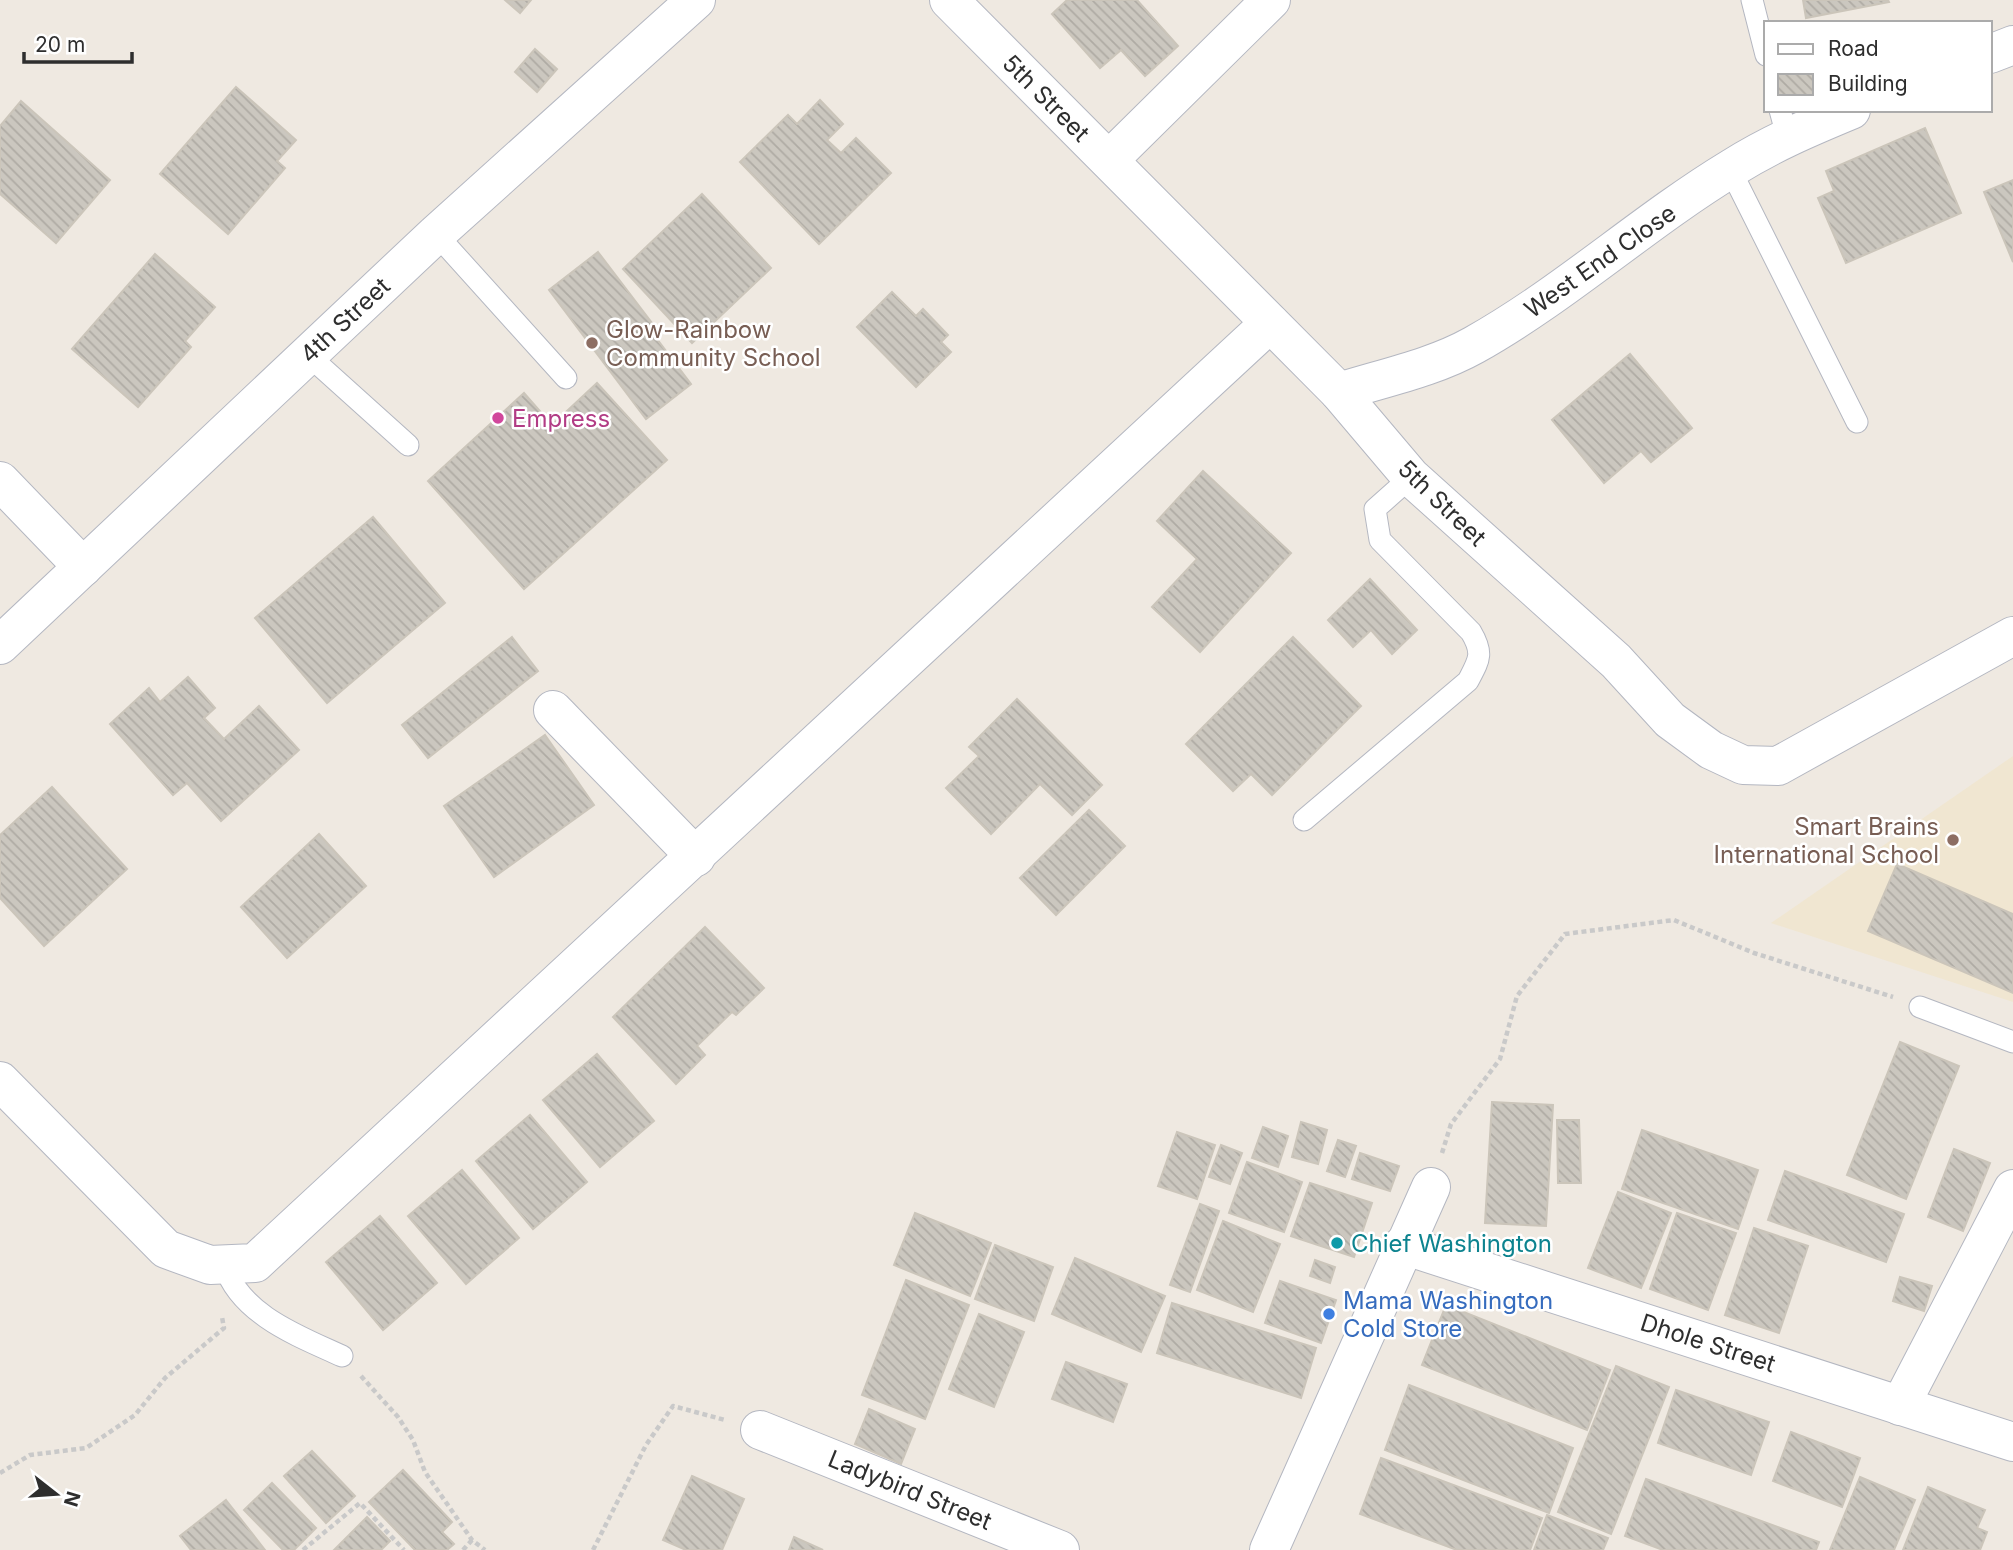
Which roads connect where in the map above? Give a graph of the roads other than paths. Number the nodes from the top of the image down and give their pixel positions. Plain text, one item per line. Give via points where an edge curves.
1 (696, 0) edge
2 (949, 0) edge
3 (1271, 0) edge
4 (1752, 0) edge
5 (2013, 44) edge
6 (1764, 47) edge
7 (1992, 53) edge
8 (1841, 112) edge
9 (1784, 123) edge
10 (1109, 160) junction
11 (1730, 169) junction
12 (436, 234) junction
13 (1270, 323) junction
14 (308, 355) junction
15 (566, 378) dead end
16 (1339, 392) junction
17 (1857, 422) dead end
18 (408, 445) dead end
19 (1411, 477) junction
20 (0, 481) edge
21 (83, 567) junction
22 (2013, 636) edge
23 (0, 645) edge
24 (553, 710) dead end
25 (1304, 820) dead end
26 (696, 857) junction
27 (1920, 1007) road end
28 (2013, 1042) edge
29 (7, 1104) edge
30 (1431, 1187) road end
31 (2013, 1189) edge
32 (1404, 1245) junction
33 (218, 1264) junction
34 (342, 1356) road end
35 (1900, 1406) junction
36 (760, 1430) road end
37 (2013, 1442) edge
38 (1060, 1550) edge
39 (1269, 1550) edge

1 - 12 street, 4th Street
2 - 10 street, 5th Street
3 - 10 street
4 - 6 lane
5 - 7 street
8 - 9 street, West End Close
9 - 11 street, West End Close
10 - 13 street, 5th Street
11 - 16 street, West End Close via 1471,347
11 - 17 lane
12 - 14 street, 4th Street
12 - 15 lane
13 - 16 street, 5th Street
13 - 26 street
14 - 18 lane
14 - 21 street, 4th Street
16 - 19 street, 5th Street
19 - 22 street, 5th Street via 1616,662 1670,720 1711,750 1743,765 1778,766
19 - 25 lane via 1375,509 1380,540 1471,632 1480,648 1478,662 1468,681
20 - 21 street
21 - 23 street, 4th Street
24 - 26 street
26 - 33 street via 255,1263
27 - 28 lane
29 - 33 street via 166,1250
30 - 32 street
31 - 35 street
32 - 35 street, Dhole Street
32 - 39 street
33 - 34 lane via 230,1284 265,1315 287,1331
35 - 37 street, Dhole Street
36 - 38 street, Ladybird Street

